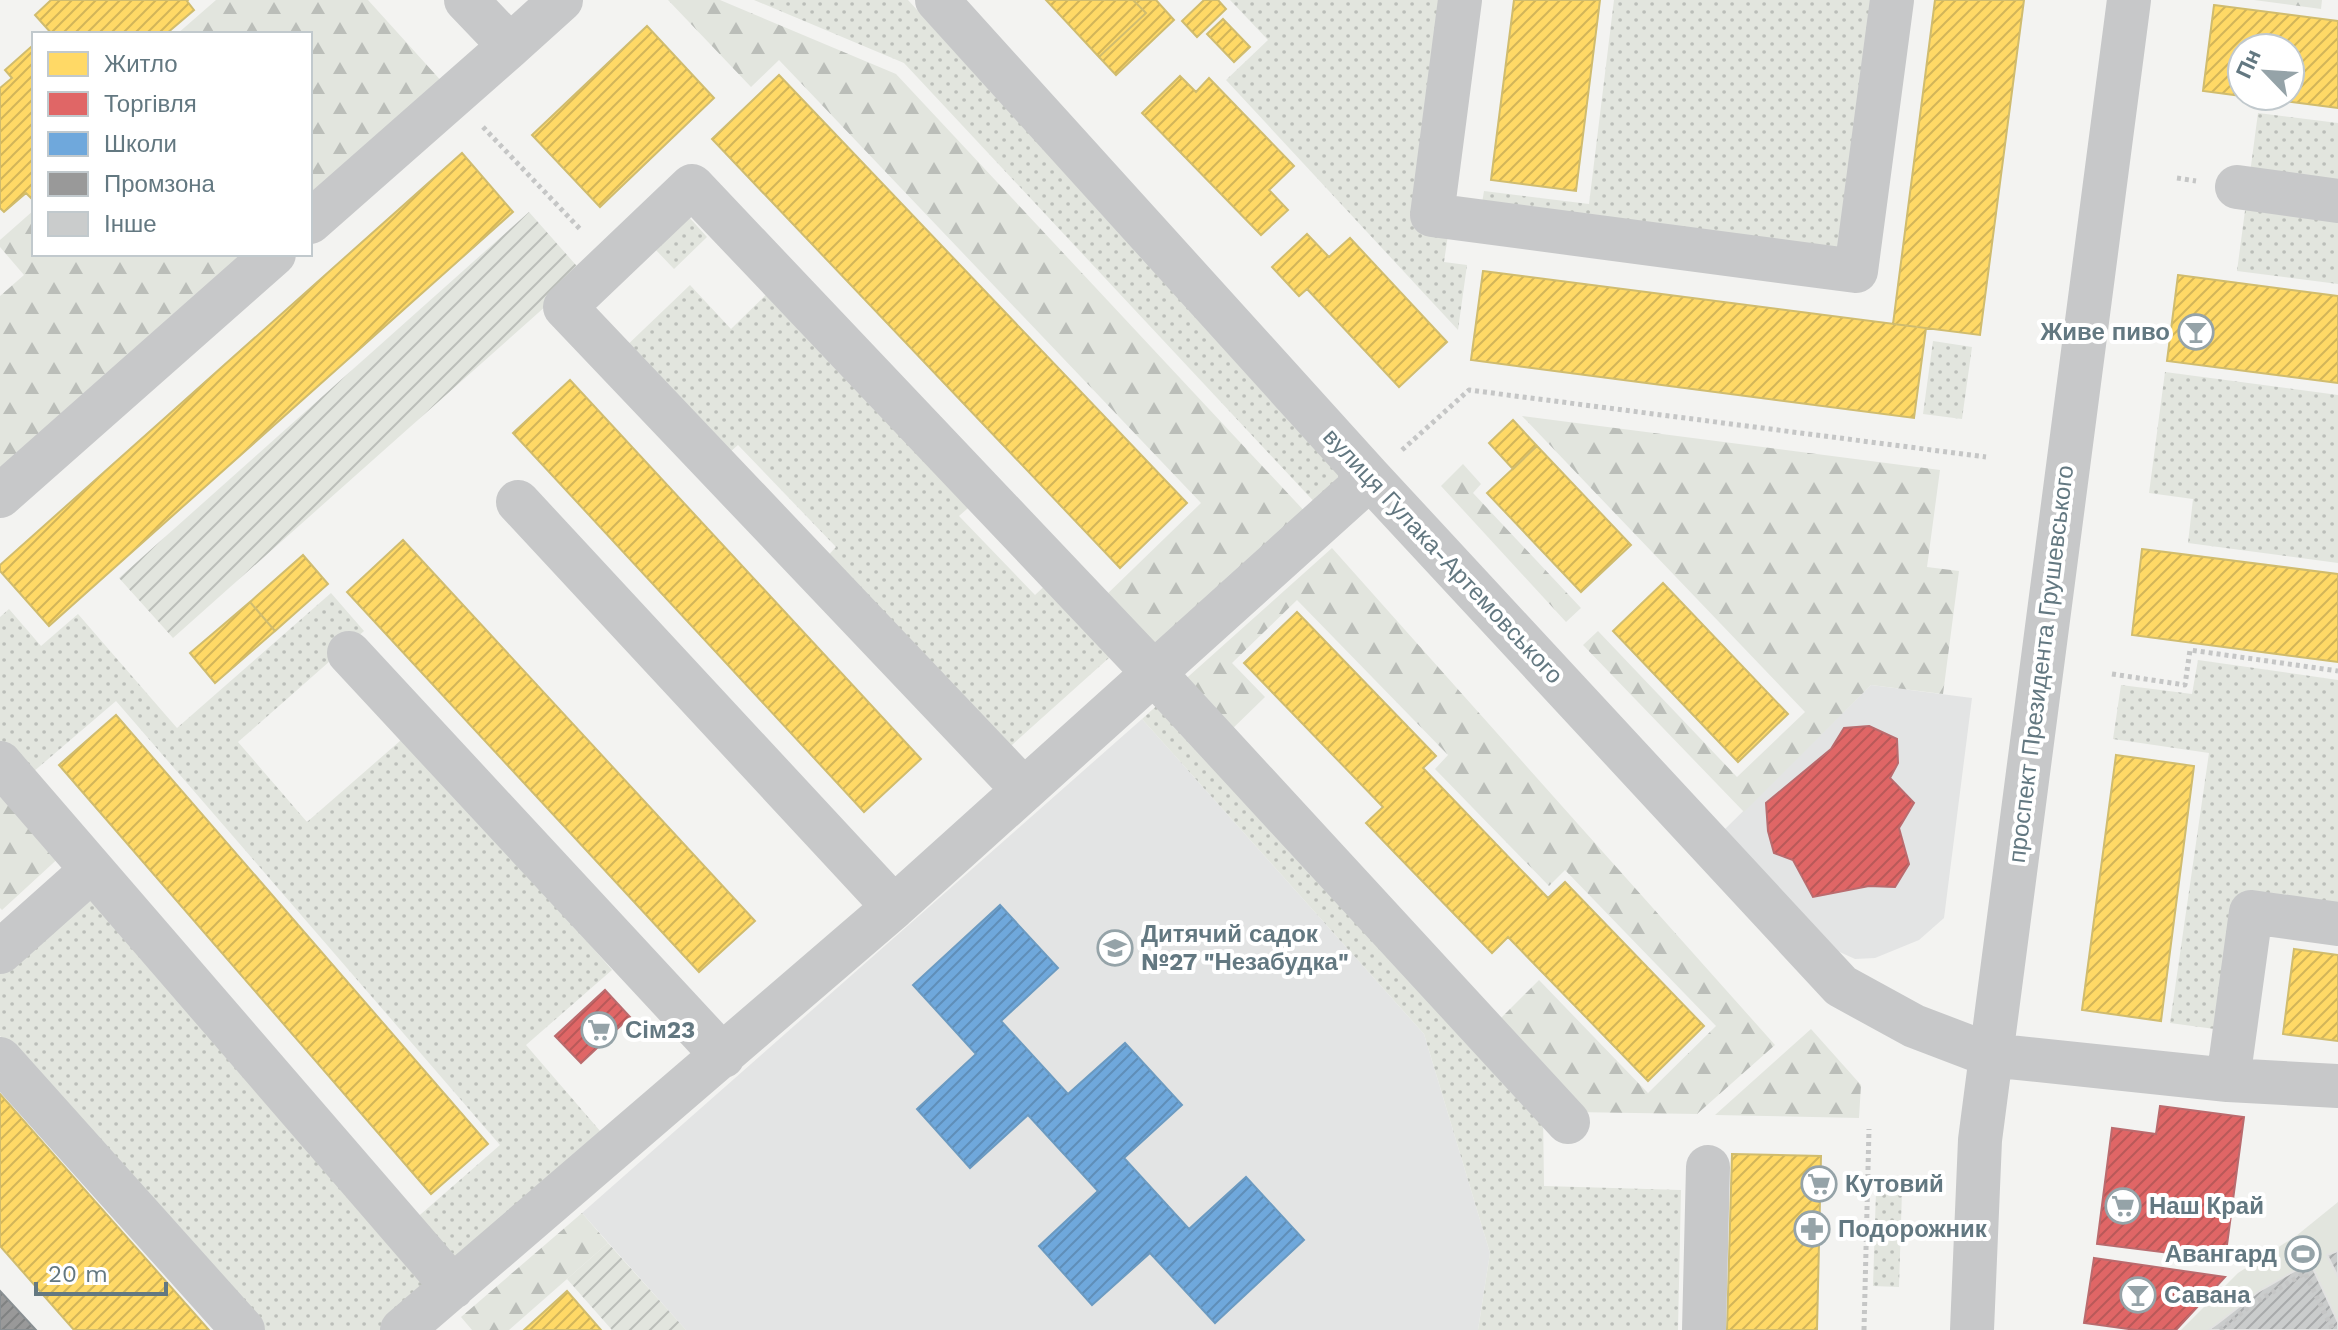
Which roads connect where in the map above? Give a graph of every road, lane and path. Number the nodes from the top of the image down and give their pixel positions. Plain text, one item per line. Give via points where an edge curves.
1 (466, 0) edge
2 (561, 0) edge
3 (937, 0) edge
4 (1460, 0) edge
5 (1892, 0) edge
6 (2129, 0) edge
7 (510, 46) junction
8 (453, 96) junction
9 (2237, 187) dead end
10 (2338, 201) edge
11 (312, 220) edge
12 (272, 256) edge
13 (612, 263) junction
14 (1986, 457) dead end
15 (1370, 478) junction
16 (0, 496) edge
17 (518, 502) dead end
18 (349, 653) dead end
19 (2338, 671) edge
20 (1154, 673) junction
21 (2112, 674) dead end
22 (0, 763) edge
23 (1024, 790) junction
24 (92, 870) junction
25 (894, 907) junction
26 (2338, 924) edge
27 (0, 952) edge
28 (1990, 1055) junction
29 (723, 1056) junction
30 (0, 1059) edge
31 (2228, 1080) junction
32 (2338, 1086) edge
33 (1568, 1122) dead end
34 (1869, 1129) dead end
35 (1708, 1167) dead end
36 (434, 1313) edge
37 (243, 1330) edge
38 (1704, 1330) edge
39 (1864, 1330) edge
40 (1972, 1330) edge
41 (2220, 1330) edge
42 (2333, 1330) edge

1 - 7 street
2 - 7 street
3 - 15 street, вулиця Гулака-Артемовського
4 - 5 street via 1432,215 1856,271
6 - 28 street, проспект Президента Грушевського
7 - 8 street
8 - 11 street
8 - 13 path
9 - 10 street
12 - 16 street
13 - 20 street via 692,186
13 - 23 street via 565,307
14 - 15 path via 1469,390
15 - 20 street
15 - 28 street, вулиця Гулака-Артемовського via 1841,986 1914,1026
17 - 25 street
18 - 29 street
19 - 21 path via 2190,650 2185,685
20 - 23 street
20 - 33 street
22 - 24 street
23 - 25 street
24 - 27 street
24 - 36 street
25 - 29 street
26 - 31 street via 2251,912
28 - 31 street, вулиця Гулака-Артемовського
28 - 40 street, проспект Президента Грушевського via 1980,1140
29 - 36 street
30 - 37 street
31 - 32 street, вулиця Гулака-Артемовського
34 - 39 path
35 - 38 street
41 - 42 path via 2305,1273

